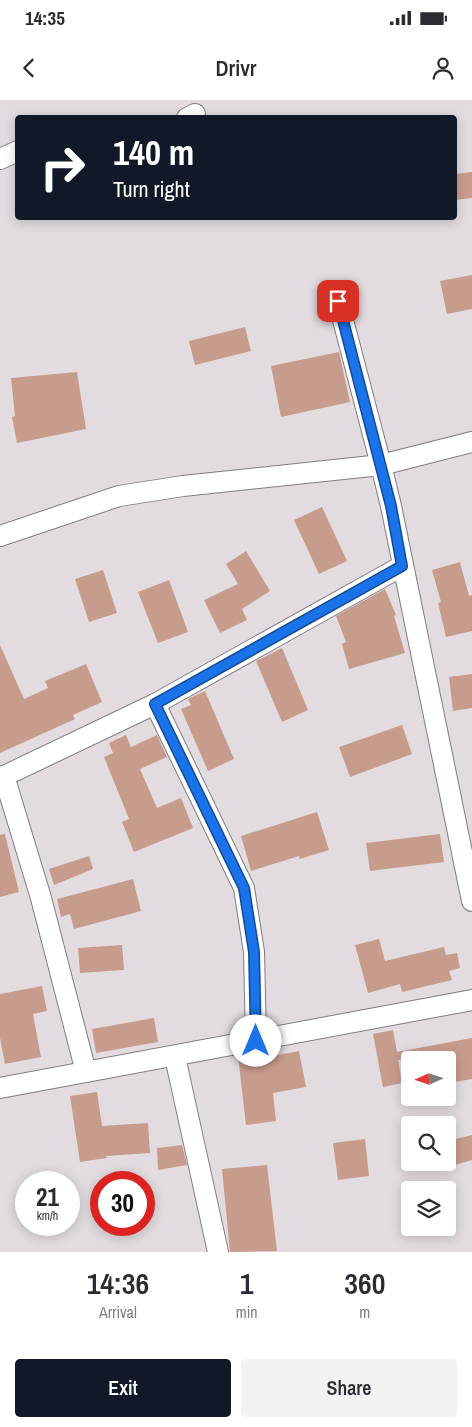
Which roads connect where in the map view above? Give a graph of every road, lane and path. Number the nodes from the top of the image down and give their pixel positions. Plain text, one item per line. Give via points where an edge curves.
1 (15, 152) edge
2 (0, 159) edge
3 (338, 301) dead end
4 (472, 442) edge
5 (381, 465) junction
6 (0, 536) edge
7 (402, 566) junction
8 (155, 704) junction
9 (2, 777) edge
10 (472, 901) edge
11 (472, 1000) edge
12 (256, 1041) junction
13 (175, 1056) junction
14 (86, 1072) junction
15 (0, 1088) edge
16 (218, 1252) edge

1 - 2 street
3 - 5 street
4 - 5 street
5 - 6 street via 119,496
5 - 7 street
7 - 8 street
7 - 10 street
8 - 9 street
8 - 12 street via 244,888 254,952
9 - 14 street via 41,898
11 - 12 street
12 - 13 street
13 - 14 street
13 - 16 street
14 - 15 street

